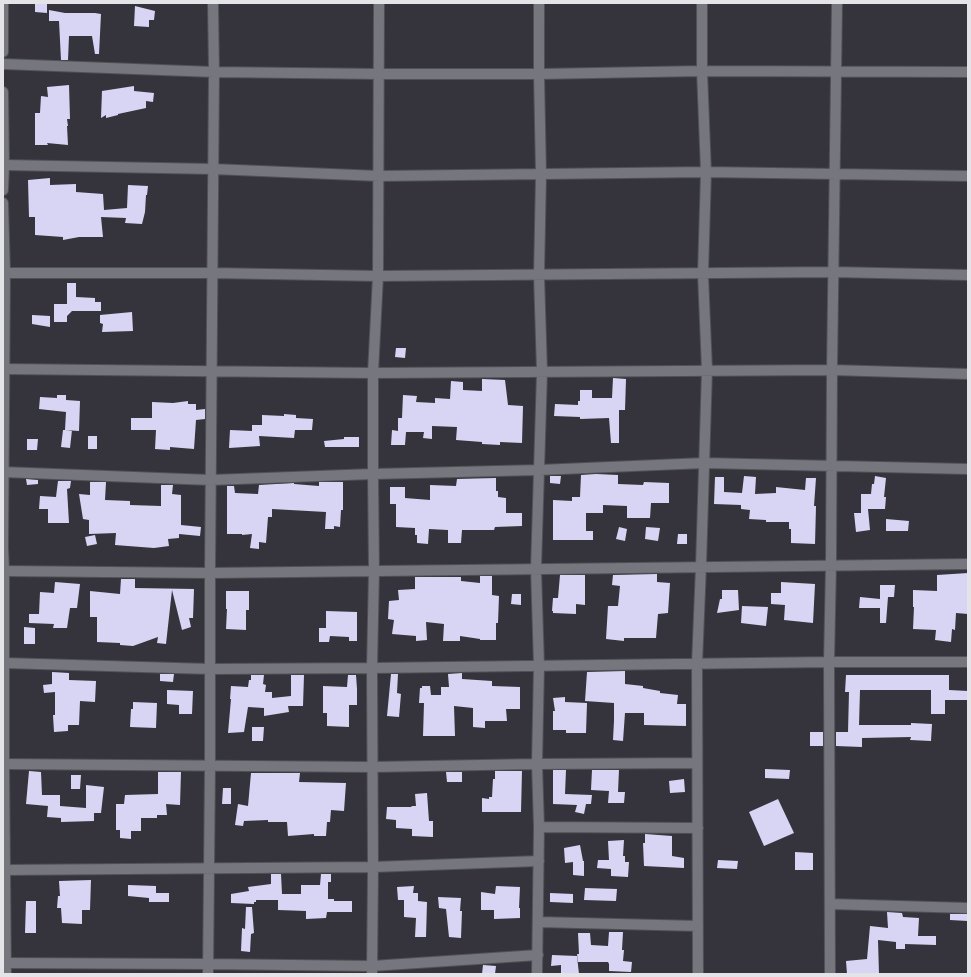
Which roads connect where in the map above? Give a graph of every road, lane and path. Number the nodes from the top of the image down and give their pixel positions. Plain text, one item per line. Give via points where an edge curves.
1 (3, 3) edge
2 (214, 3) edge
3 (379, 3) edge
4 (539, 3) edge
5 (702, 3) edge
6 (837, 3) edge
7 (3, 52) edge
8 (3, 64) edge
9 (702, 70) junction
10 (836, 71) junction
11 (214, 72) junction
12 (968, 72) edge
13 (380, 74) junction
14 (539, 74) junction
15 (3, 92) edge
16 (3, 147) edge
17 (4, 164) junction
18 (213, 169) junction
19 (706, 172) junction
20 (834, 174) junction
21 (541, 175) junction
22 (379, 176) junction
23 (968, 176) edge
24 (3, 190) edge
25 (3, 203) edge
26 (833, 272) junction
27 (5, 273) junction
28 (212, 273) junction
29 (703, 274) junction
30 (539, 275) junction
31 (968, 275) edge
32 (378, 276) junction
33 (4, 303) edge
34 (5, 369) junction
35 (707, 370) junction
36 (832, 370) junction
37 (211, 371) junction
38 (542, 372) junction
39 (373, 373) junction
40 (968, 374) edge
41 (4, 398) edge
42 (704, 463) junction
43 (831, 466) junction
44 (968, 469) edge
45 (539, 470) junction
46 (4, 472) edge
47 (373, 474) junction
48 (211, 480) junction
49 (3, 547) edge
50 (831, 564) junction
51 (968, 564) edge
52 (702, 566) junction
53 (536, 569) junction
54 (374, 570) junction
55 (4, 571) junction
56 (210, 573) junction
57 (4, 631) edge
58 (829, 662) junction
59 (968, 662) edge
60 (4, 663) junction
61 (697, 664) junction
62 (539, 666) junction
63 (372, 668) junction
64 (210, 669) junction
65 (697, 763) junction
66 (4, 764) junction
67 (537, 764) junction
68 (210, 766) junction
69 (372, 767) junction
70 (4, 787) edge
71 (539, 828) junction
72 (698, 828) junction
73 (539, 861) junction
74 (208, 867) junction
75 (373, 867) junction
76 (4, 870) edge
77 (830, 904) junction
78 (968, 908) edge
79 (539, 922) junction
80 (698, 926) junction
81 (538, 955) junction
82 (6, 963) junction
83 (208, 969) edge
84 (372, 970) edge
85 (6, 974) edge
86 (537, 974) edge
87 (698, 974) edge
88 (830, 974) edge

1 - 7 street
2 - 11 street
3 - 13 street
4 - 14 street
5 - 9 street
6 - 10 street
8 - 11 street
9 - 10 street
9 - 14 street
9 - 19 street
10 - 12 street
10 - 20 street
11 - 13 street
11 - 18 street
13 - 14 street
13 - 22 street
14 - 21 street
15 - 16 street
16 - 17 street
17 - 18 street
17 - 24 street
18 - 22 street
18 - 28 street
19 - 20 street
19 - 21 street
19 - 29 street
20 - 23 street
20 - 26 street
21 - 22 street
21 - 30 street
22 - 32 street
25 - 27 street
26 - 29 street
26 - 31 street
26 - 36 street
27 - 28 street
27 - 33 street
28 - 32 street
28 - 37 street
29 - 30 street
29 - 35 street
30 - 32 street
30 - 38 street
32 - 39 street
33 - 34 street
34 - 37 street
34 - 41 street
35 - 36 street
35 - 38 street
35 - 42 street
36 - 40 street
36 - 43 street
37 - 39 street
37 - 48 street
38 - 39 street
38 - 45 street
39 - 47 street
41 - 46 street
42 - 43 street
42 - 45 street
42 - 52 street
43 - 44 street
43 - 50 street
45 - 47 street
45 - 53 street
46 - 48 street
46 - 49 street
47 - 48 street
47 - 54 street
48 - 56 street
49 - 55 street
50 - 51 street
50 - 52 street
50 - 58 street
52 - 53 street
52 - 61 street
53 - 54 street
53 - 62 street
54 - 56 street
54 - 63 street
55 - 56 street
55 - 57 street
56 - 64 street
57 - 60 street
58 - 59 street
58 - 61 street
58 - 77 street
60 - 64 street
60 - 66 street
61 - 62 street
61 - 65 street
62 - 63 street
62 - 67 street
63 - 64 street
63 - 69 street
64 - 68 street
65 - 67 street
65 - 72 street
66 - 68 street
66 - 70 street
67 - 69 street
67 - 71 street
68 - 69 street
68 - 74 street
69 - 75 street
70 - 76 street
71 - 72 street
71 - 73 street
72 - 80 street
73 - 75 street
73 - 79 street
74 - 75 street
74 - 76 street
74 - 83 street
75 - 84 street
76 - 82 street
77 - 78 street
77 - 88 street
79 - 80 street
79 - 81 street
80 - 87 street
81 - 84 street
81 - 86 street
82 - 83 street
82 - 85 street
83 - 84 street

